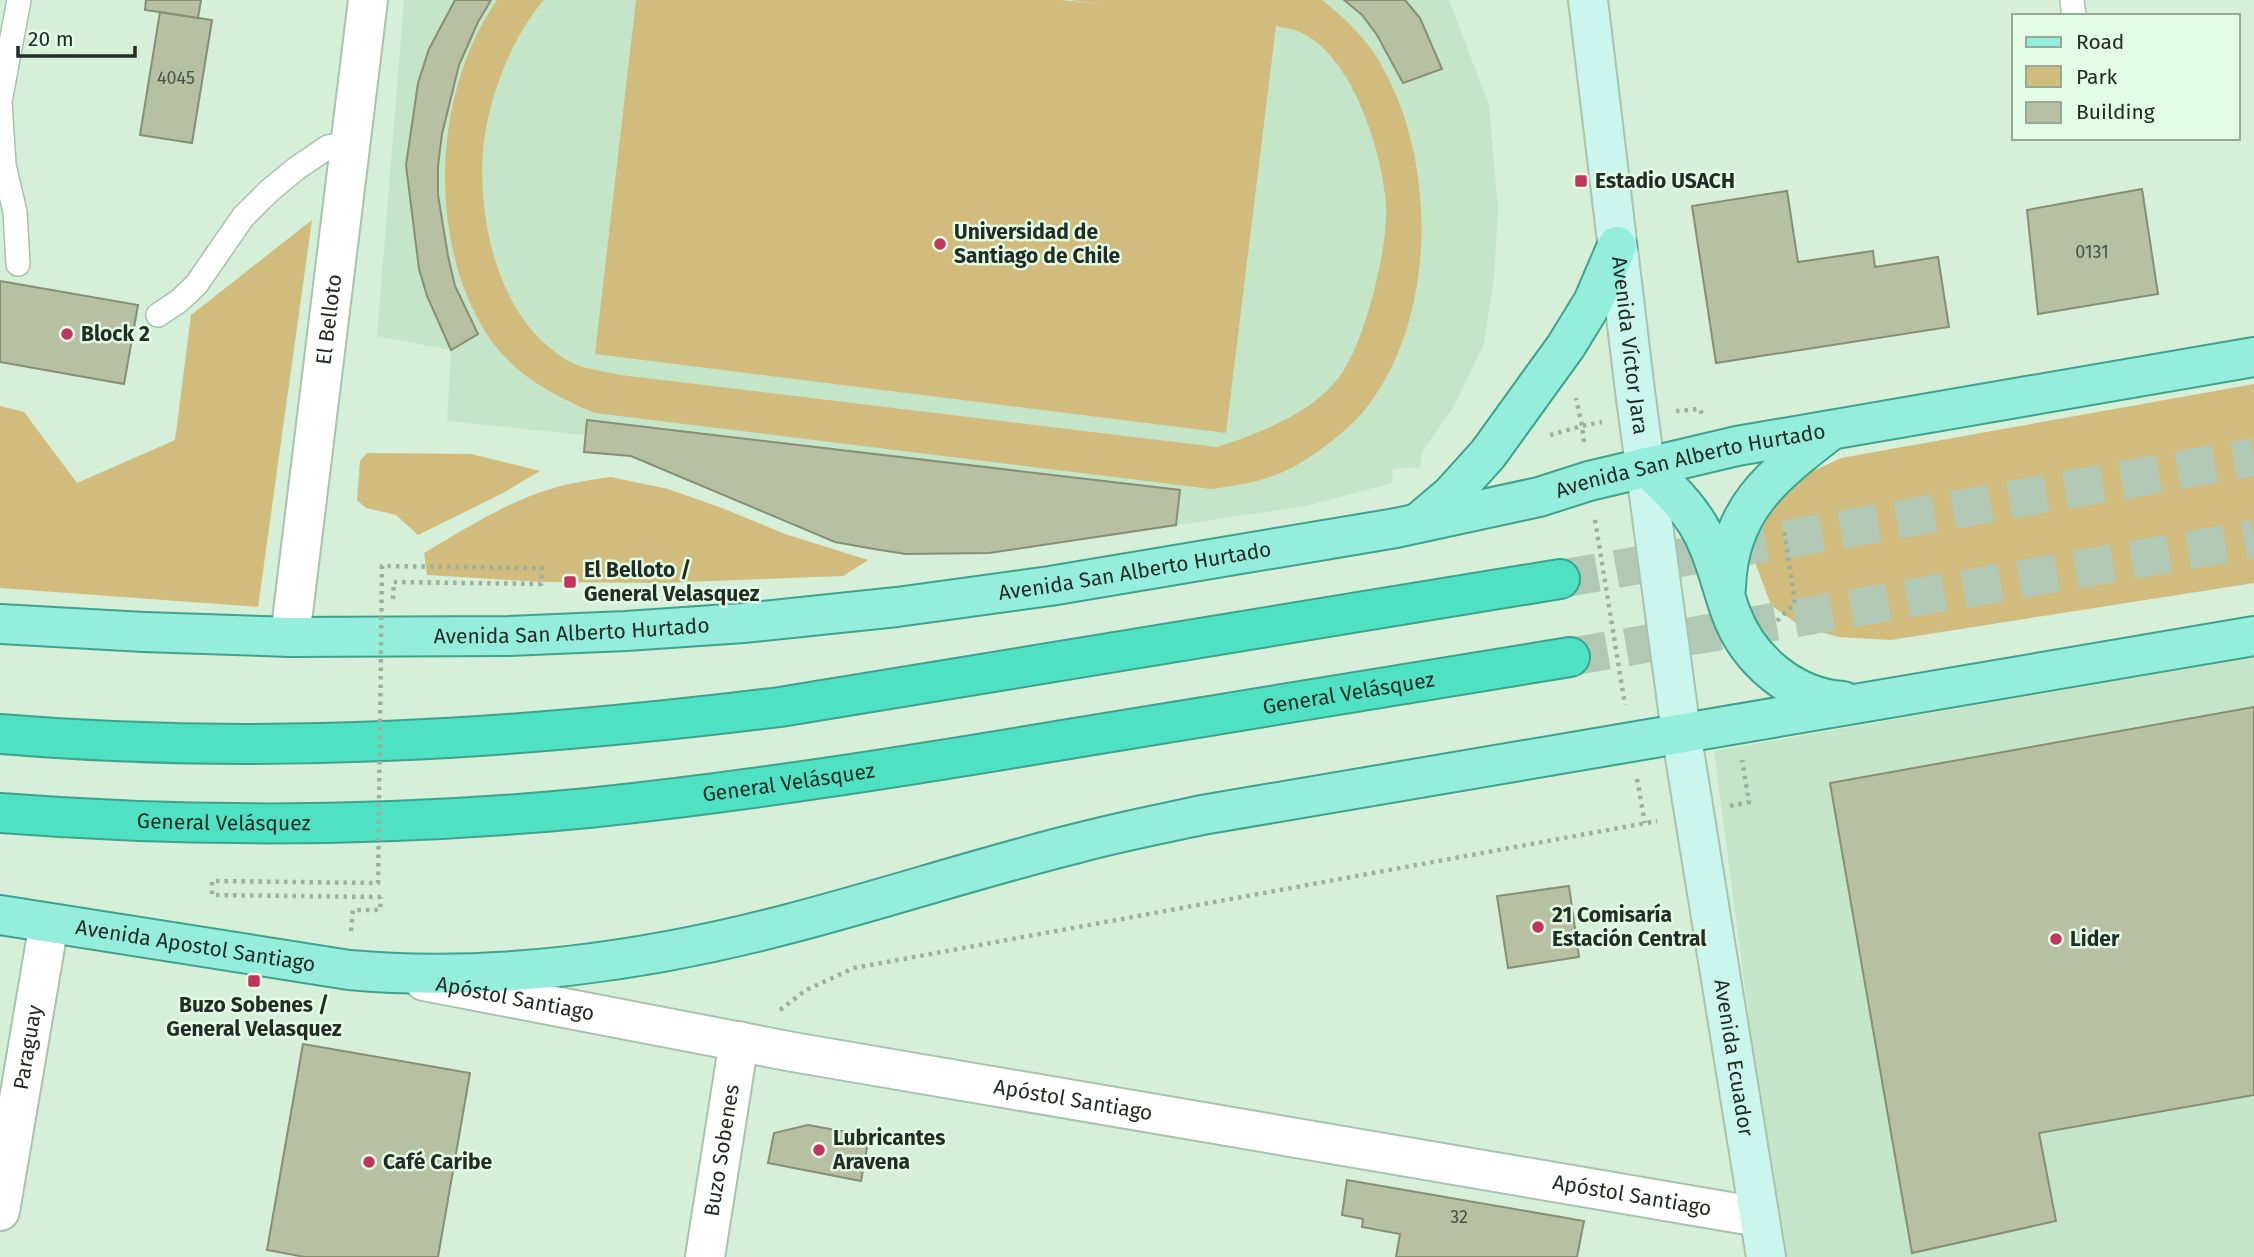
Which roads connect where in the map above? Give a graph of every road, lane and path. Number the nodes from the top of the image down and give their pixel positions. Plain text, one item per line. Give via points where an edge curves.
1 (19, 0) edge
2 (368, 0) edge
3 (1588, 0) edge
4 (350, 144) junction
5 (15, 212) junction
6 (0, 230) edge
7 (1618, 246) junction
8 (18, 264) dead end
9 (158, 315) dead end
10 (2254, 357) edge
11 (1836, 427) junction
12 (1646, 467) junction
13 (1418, 524) junction
14 (1560, 579) tunnel mouth
15 (394, 582) dead end
16 (1726, 592) junction
17 (0, 624) edge
18 (2254, 636) edge
19 (290, 637) junction
20 (1570, 657) tunnel mouth
21 (1862, 702) junction
22 (1681, 732) junction
23 (0, 734) edge
24 (0, 813) edge
25 (1644, 823) dead end
26 (0, 915) edge
27 (49, 923) junction
28 (349, 970) junction
29 (389, 974) junction
30 (739, 1041) junction
31 (0, 1211) edge
32 (1759, 1217) junction
33 (705, 1257) edge
34 (1766, 1257) edge

1 - 5 lane via 0,101 4,165
2 - 4 street, El Belloto
3 - 7 main road, Avenida Víctor Jara
4 - 9 lane via 328,147 269,191 243,217 195,285
4 - 19 street, El Belloto
5 - 6 lane
5 - 8 lane
7 - 12 main road, Avenida Víctor Jara
7 - 13 main road via 1593,302 1512,422 1451,495
10 - 11 main road, Avenida San Alberto Hurtado
11 - 12 main road, Avenida San Alberto Hurtado
11 - 16 main road via 1758,493 1732,541
12 - 13 main road, Avenida San Alberto Hurtado
12 - 16 main road via 1702,530
12 - 22 main road, Avenida Víctor Jara
13 - 19 main road, Avenida San Alberto Hurtado via 1050,586 795,618 535,635
14 - 23 highway via 780,707 651,723 522,734 284,743
15 - 28 path, bridge via 541,584 542,568 382,566 378,883 212,881 212,895 381,897 380,910 353,910
16 - 21 main road via 1739,631 1767,667 1811,694
17 - 19 main road, Avenida San Alberto Hurtado
18 - 21 main road
20 - 24 highway, General Velásquez via 848,775 585,808 315,823 204,823
21 - 22 main road
22 - 29 main road via 1190,818 1079,842 789,924 656,953 513,970
22 - 32 main road, Avenida Ecuador
25 - 30 path via 854,968 806,990
26 - 27 main road, Avenida Apostol Santiago
27 - 28 main road, Avenida Apostol Santiago
27 - 31 street, Paraguay
28 - 29 main road, Avenida Apostol Santiago
29 - 30 street, Apóstol Santiago
30 - 32 street, Apóstol Santiago
30 - 33 street, Buzo Sobenes
32 - 34 main road, Avenida Ecuador

